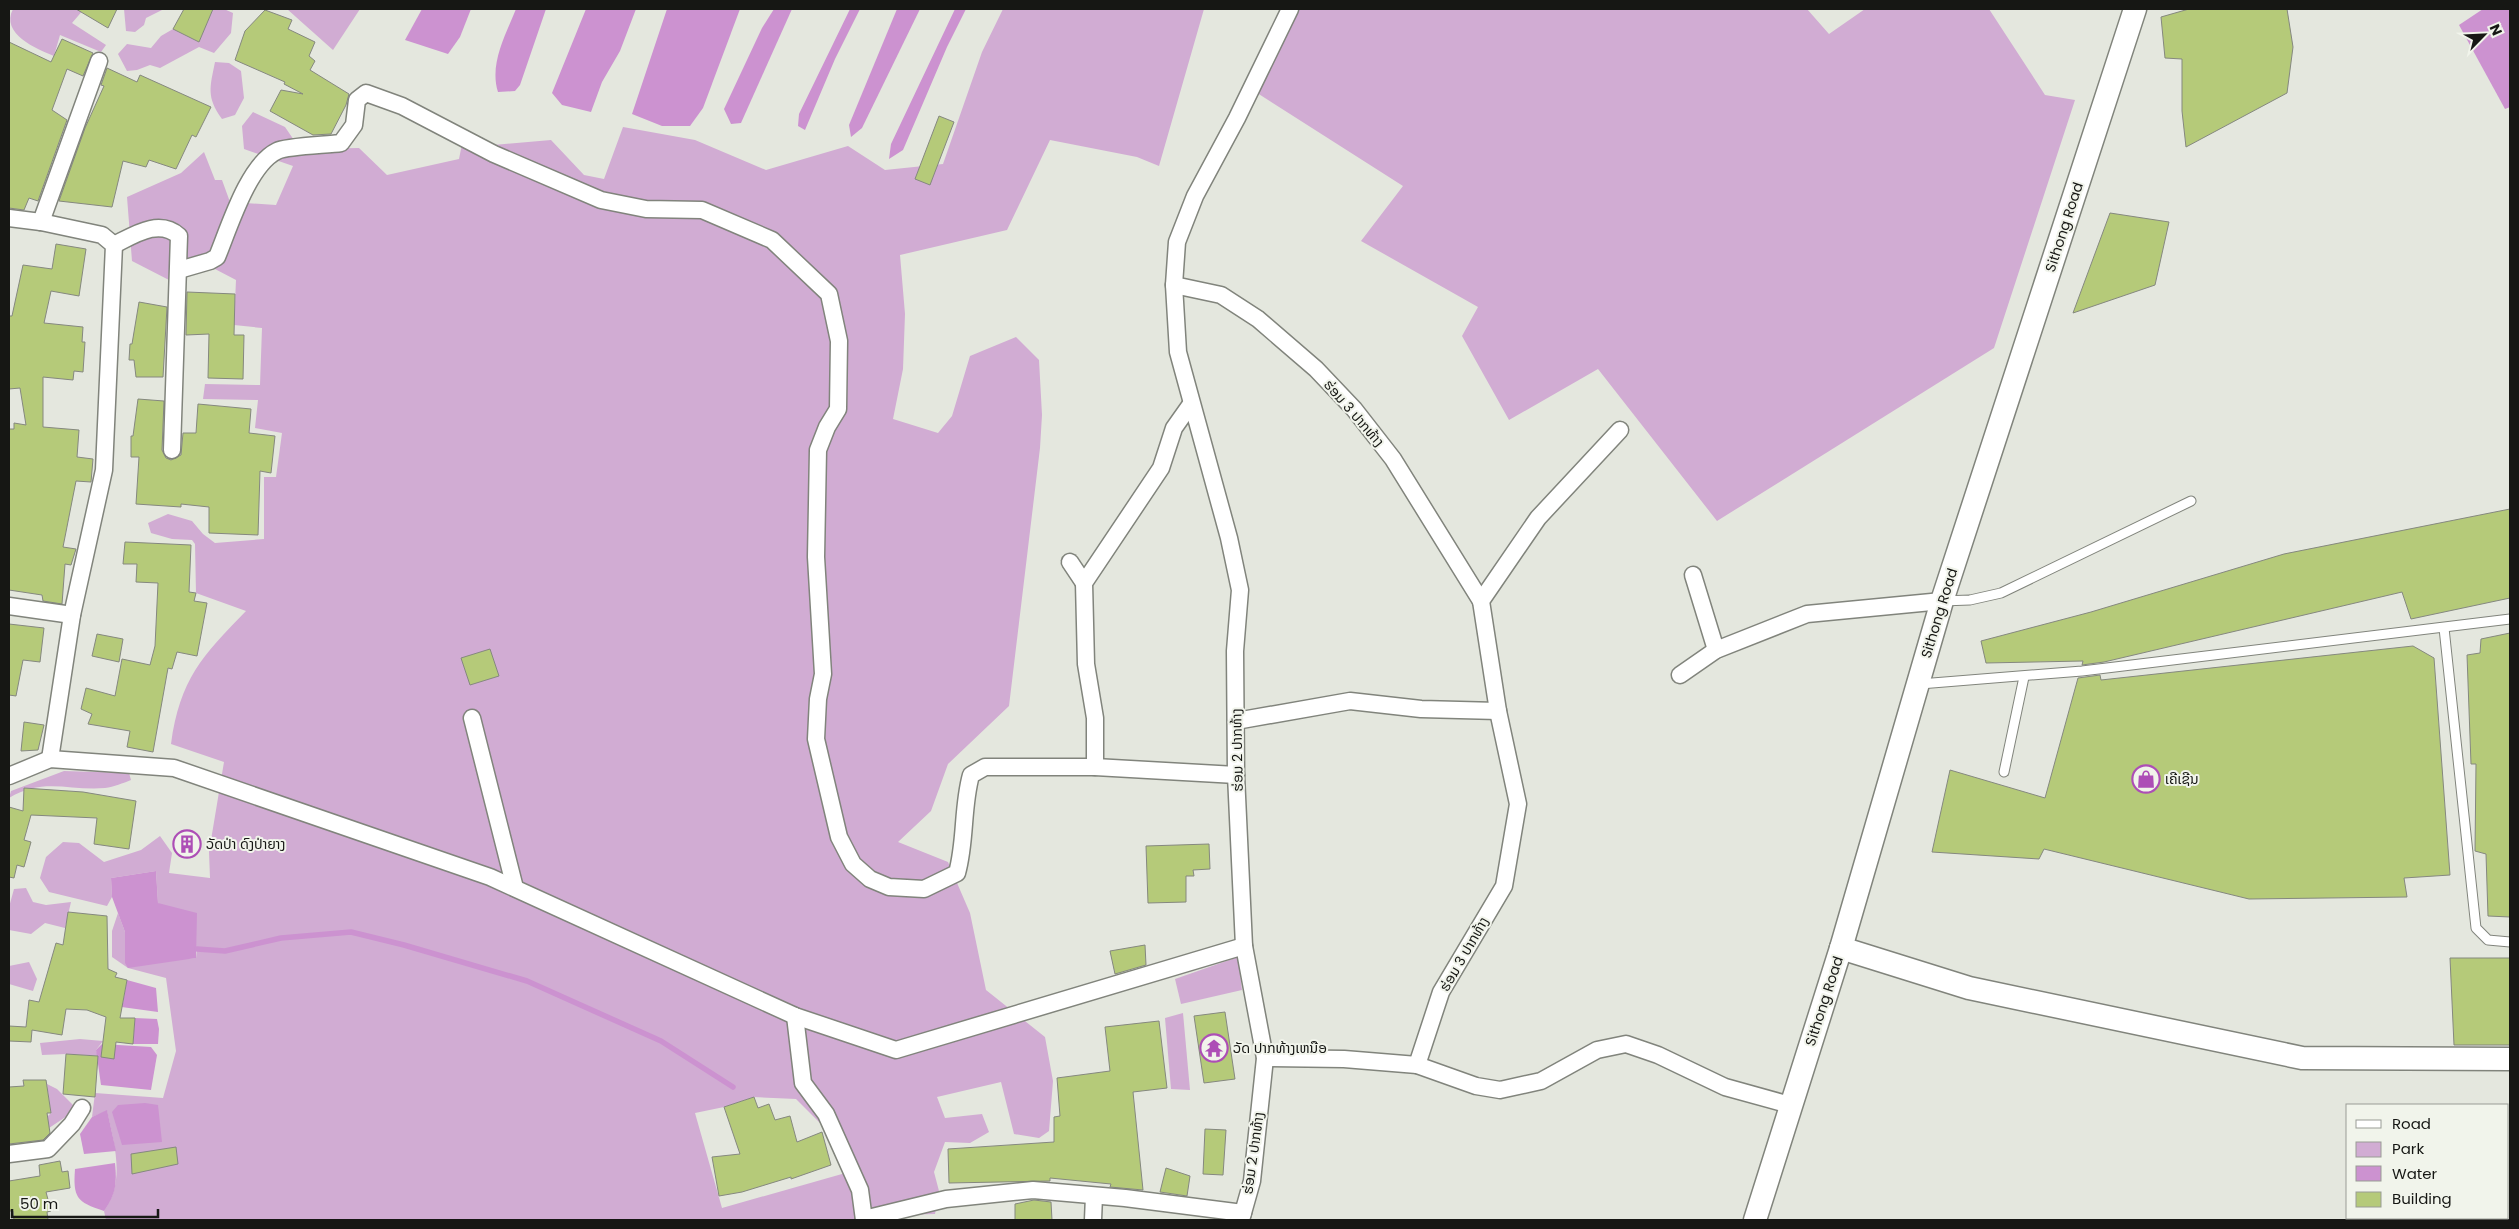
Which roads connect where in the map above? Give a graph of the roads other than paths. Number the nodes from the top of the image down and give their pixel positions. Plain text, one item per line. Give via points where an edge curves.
1 (1290, 9) edge
2 (2135, 9) edge
3 (99, 61) dead end
4 (9, 218) edge
5 (41, 222) junction
6 (114, 245) junction
7 (179, 270) junction
8 (1174, 285) junction
9 (1191, 404) junction
10 (1620, 430) dead end
11 (172, 450) dead end
12 (2191, 501) dead end
13 (1070, 562) dead end
14 (1694, 575) dead end
15 (1084, 583) junction
16 (1481, 601) junction
17 (1942, 601) junction
18 (9, 606) edge
19 (72, 615) junction
20 (2510, 619) edge
21 (2444, 628) junction
22 (1716, 650) junction
23 (1680, 675) dead end
24 (2024, 677) junction
25 (1917, 684) junction
26 (1498, 711) junction
27 (472, 718) dead end
28 (1236, 721) junction
29 (50, 759) junction
30 (1095, 767) junction
31 (2004, 772) dead end
32 (1236, 775) junction
33 (9, 776) edge
34 (515, 888) junction
35 (2510, 942) edge
36 (1244, 946) junction
37 (1841, 948) junction
38 (795, 1016) junction
39 (1265, 1058) junction
40 (2510, 1059) edge
41 (1417, 1065) junction
42 (1790, 1105) junction
43 (82, 1108) dead end
44 (9, 1154) edge
45 (1094, 1196) junction
46 (1242, 1217) edge
47 (864, 1220) edge
48 (1093, 1220) edge
49 (1755, 1220) edge

1 - 8 street, ຮ່ອມ 2 ປາກທ້າງ via 1195,196 1177,242
2 - 17 main road, Sithong Road
3 - 5 street
4 - 5 street
5 - 6 street via 102,235
6 - 7 street via 148,228 171,229 179,236
6 - 19 street via 104,470
7 - 11 street
7 - 30 street via 217,256 246,189 260,166 277,150 342,143 354,125 357,100 366,93 402,106 494,154 601,200 646,210 702,210 772,240 829,294 839,340 838,409 818,450 816,557 823,674 816,739 839,837 853,864 870,879 889,887 924,889 957,873 971,775 985,767
8 - 9 street, ຮ່ອມ 2 ປາກທ້າງ via 1178,352
8 - 16 street, ຮ່ອມ 3 ປາກທ້າງ via 1221,295 1258,319 1316,369 1354,409 1393,459
9 - 15 street via 1174,428 1161,468
9 - 28 street, ຮ່ອມ 2 ປາກທ້າງ via 1229,538 1240,590 1235,651
10 - 16 street via 1538,518
12 - 17 lane via 2001,593 1970,600
13 - 15 street
14 - 22 street
15 - 30 street via 1086,664 1095,718
16 - 26 street, ຮ່ອມ 3 ປາກທ້າງ
17 - 22 street via 1807,614
17 - 25 main road, Sithong Road
18 - 19 street
19 - 29 street
20 - 21 lane
21 - 24 lane
21 - 35 lane via 2476,928 2488,940
22 - 23 street
24 - 25 lane
24 - 31 lane
25 - 37 main road, Sithong Road
26 - 28 street via 1421,709 1350,701
26 - 41 street, ຮ່ອມ 3 ປາກທ້າງ via 1518,804 1504,886 1442,992
27 - 34 street
28 - 32 street, ຮ່ອມ 2 ປາກທ້າງ
29 - 33 street
29 - 34 street via 174,768
30 - 32 street
32 - 36 street, ຮ່ອມ 2 ປາກທ້າງ
34 - 38 street
36 - 38 street via 896,1050
36 - 39 street, ຮ່ອມ 2 ປາກທ້າງ
37 - 40 main road via 1969,988 2302,1058
37 - 42 main road, Sithong Road
38 - 47 street via 803,1082 826,1114 860,1190
39 - 41 street via 1344,1058
39 - 46 street, ຮ່ອມ 2 ປາກທ້າງ via 1252,1181
41 - 42 street via 1476,1086 1500,1090 1541,1081 1597,1050 1626,1044 1658,1055 1725,1087
42 - 49 main road, Sithong Road
43 - 44 street via 72,1124 48,1149
45 - 46 street
45 - 47 street via 1033,1190 946,1198
45 - 48 street

